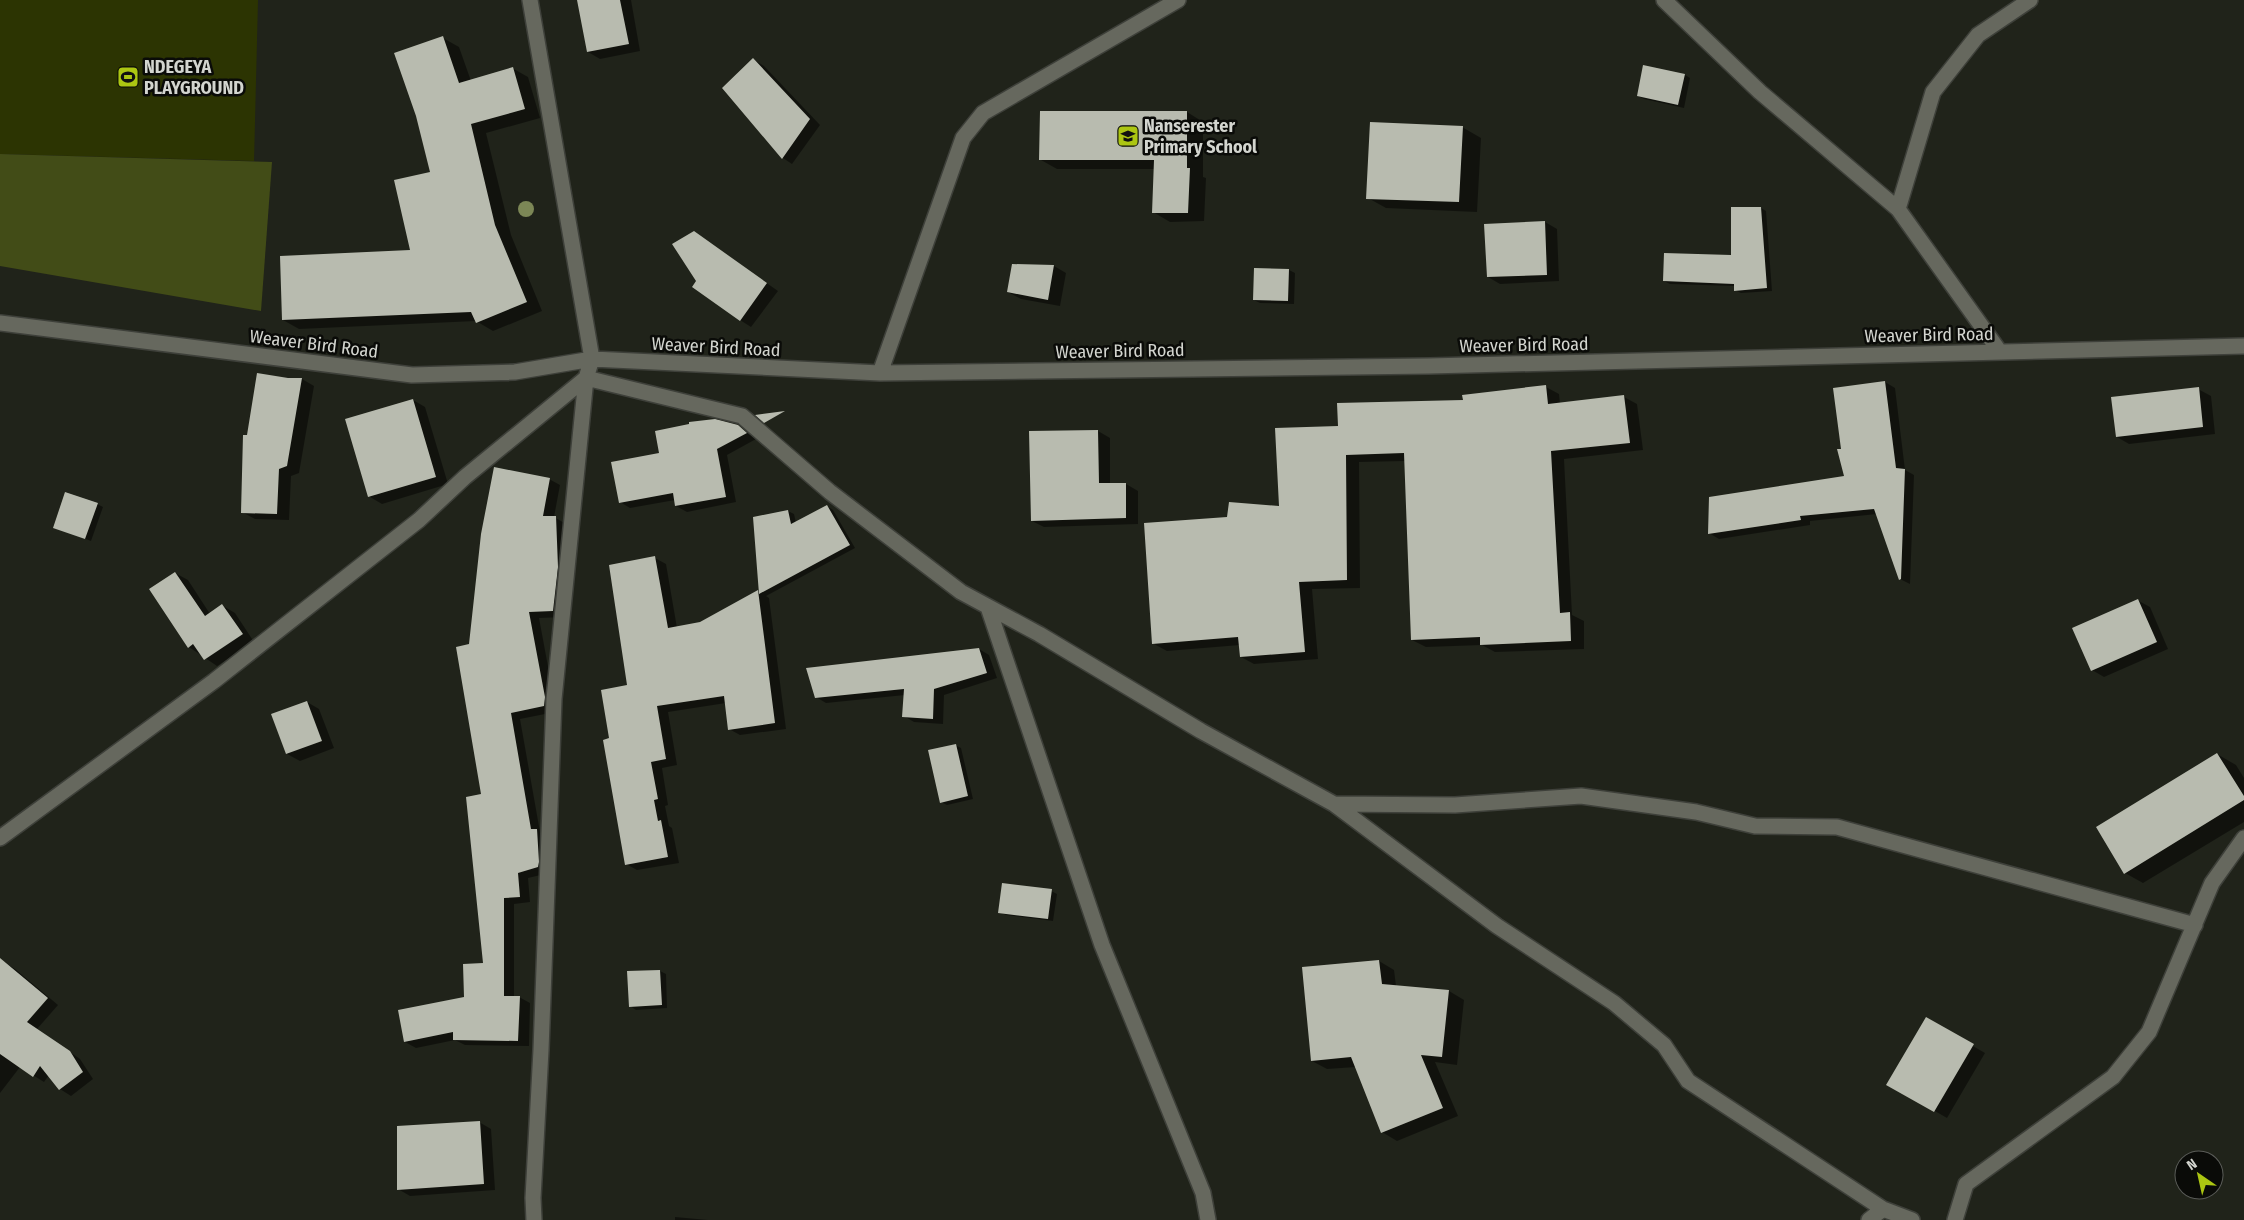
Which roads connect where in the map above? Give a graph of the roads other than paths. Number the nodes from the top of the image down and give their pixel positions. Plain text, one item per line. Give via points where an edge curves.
1 (530, 0) edge
2 (1178, 0) edge
3 (1664, 0) edge
4 (2030, 0) edge
5 (1898, 209) junction
6 (0, 324) edge
7 (2244, 346) edge
8 (2000, 352) junction
9 (592, 360) junction
10 (880, 373) junction
11 (586, 378) junction
12 (988, 607) junction
13 (1334, 804) junction
14 (0, 838) edge
15 (2244, 838) edge
16 (2195, 925) junction
17 (1883, 1209) junction
18 (534, 1220) edge
19 (1208, 1220) edge
20 (1869, 1220) edge
21 (1912, 1220) edge
22 (1956, 1220) edge

1 - 9 street
2 - 10 street via 983,113 963,138
3 - 5 street via 1760,92
4 - 5 street via 1978,36 1933,92
5 - 8 street
6 - 9 street, Weaver Bird Road via 412,375 515,372
7 - 8 street, Weaver Bird Road
8 - 10 street, Weaver Bird Road via 1429,366
9 - 10 street, Weaver Bird Road
9 - 11 street
11 - 12 street via 742,416 830,492 961,592
11 - 14 street via 465,477 404,532 214,681
11 - 18 street via 554,699
12 - 13 street
12 - 19 street via 1102,945 1203,1193
13 - 16 street via 1455,805 1580,796 1696,812 1755,826 1837,827
13 - 17 street via 1497,926 1614,1003 1664,1046 1688,1081
15 - 16 street via 2212,883
16 - 22 street via 2149,1032 2113,1077 1966,1184
17 - 20 street
17 - 21 street

